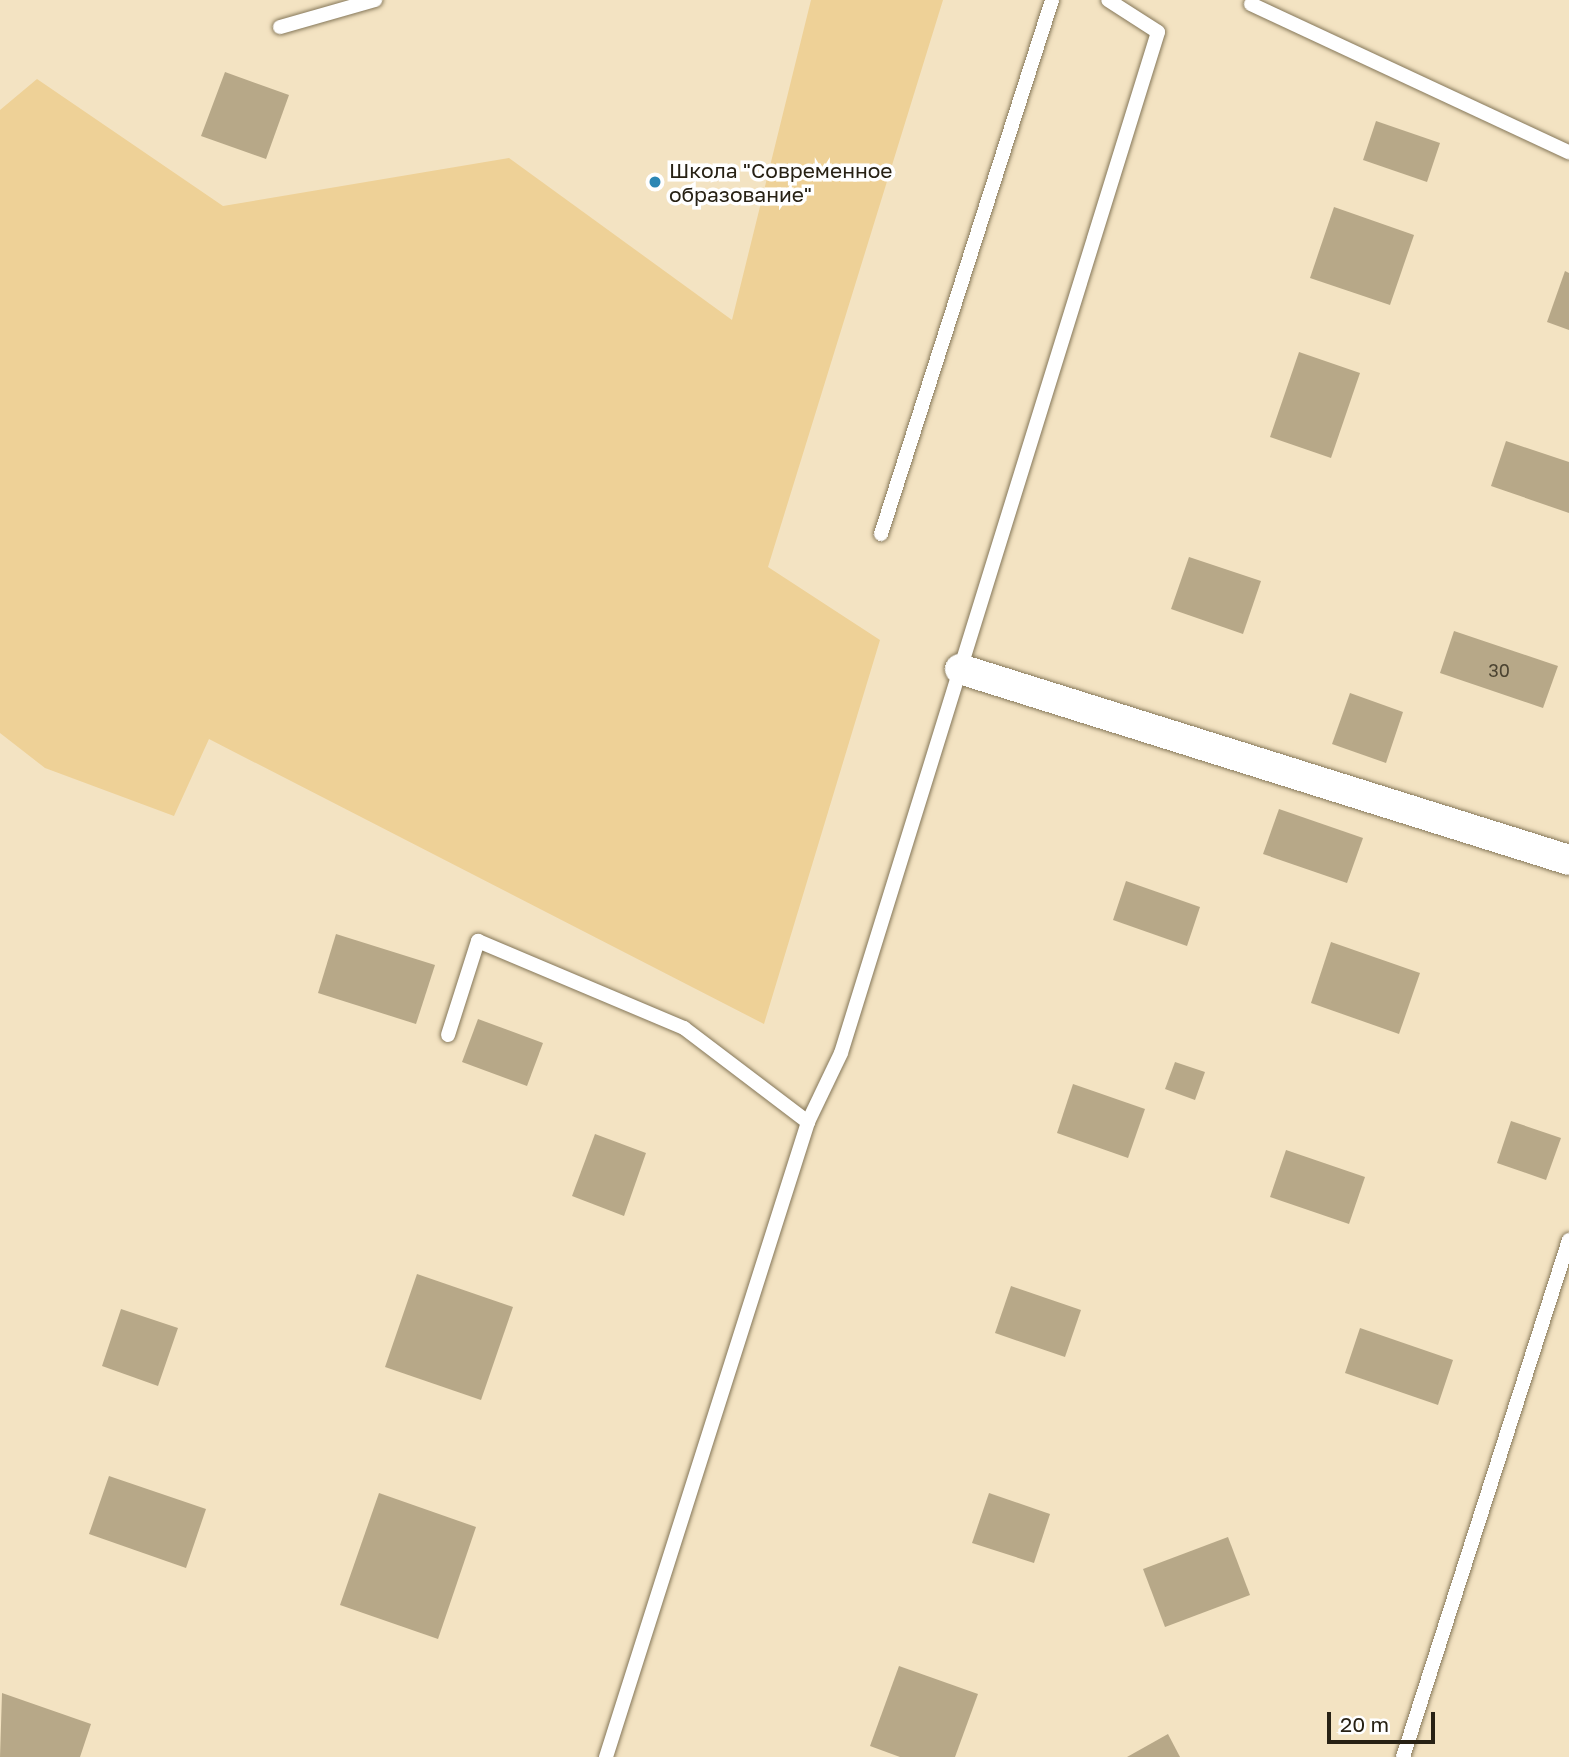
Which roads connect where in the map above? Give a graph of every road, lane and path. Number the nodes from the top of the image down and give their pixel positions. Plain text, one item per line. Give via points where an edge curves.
1 (375, 0) edge
2 (1052, 0) edge
3 (1108, 0) edge
4 (1251, 4) dead end
5 (280, 27) dead end
6 (1569, 152) edge
7 (881, 534) dead end
8 (960, 669) junction
9 (1569, 860) edge
10 (449, 1035) dead end
11 (808, 1122) junction
12 (1569, 1240) edge
13 (606, 1757) edge
14 (1403, 1757) edge

1 - 5 lane
2 - 7 lane
3 - 8 lane via 1158,32
4 - 6 lane
8 - 9 street
8 - 11 lane via 841,1053
10 - 11 lane via 478,941 684,1028
11 - 13 lane
12 - 14 lane

